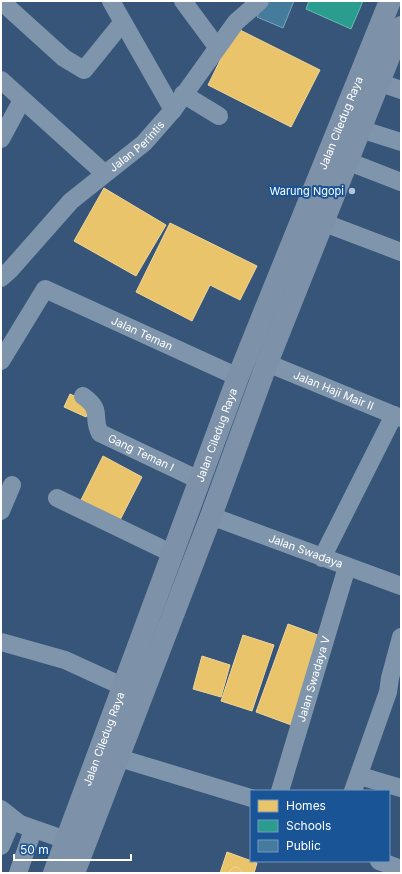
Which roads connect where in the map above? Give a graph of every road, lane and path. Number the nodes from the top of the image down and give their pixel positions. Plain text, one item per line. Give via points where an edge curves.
1 (1, 1) edge
2 (111, 1) edge
3 (183, 1) edge
4 (260, 1) edge
5 (390, 1) edge
6 (122, 23) junction
7 (392, 44) edge
8 (217, 47) junction
9 (1, 80) edge
10 (368, 82) junction
11 (401, 90) edge
12 (184, 94) junction
13 (22, 100) junction
14 (173, 110) junction
15 (219, 116) dead end
16 (360, 129) junction
17 (1, 139) edge
18 (401, 142) edge
19 (347, 161) junction
20 (104, 173) junction
21 (401, 182) edge
22 (313, 218) junction
23 (401, 252) edge
24 (1, 278) edge
25 (1, 362) edge
26 (267, 363) junction
27 (238, 377) junction
28 (84, 396) dead end
29 (398, 416) edge
30 (199, 480) junction
31 (12, 484) dead end
32 (57, 498) dead end
33 (1, 511) edge
34 (211, 516) junction
35 (173, 554) junction
36 (322, 558) junction
37 (347, 567) junction
38 (401, 586) edge
39 (401, 637) edge
40 (1, 642) edge
41 (124, 687) junction
42 (119, 758) junction
43 (357, 783) edge
44 (401, 788) edge
45 (280, 790) edge
46 (250, 798) edge
47 (7, 814) edge
48 (33, 830) junction
49 (66, 840) junction
50 (1, 846) edge
51 (382, 862) edge
52 (401, 869) edge
53 (71, 872) edge
54 (18, 873) edge

1 - 6 street via 64,58 84,70
2 - 6 street
3 - 8 street
4 - 8 street, Jalan Perintis via 236,22
5 - 7 main road, Jalan Ciledug Raya
6 - 14 street
7 - 10 main road, Jalan Ciledug Raya
8 - 12 street, Jalan Perintis
9 - 13 street
10 - 11 street
10 - 16 main road, Jalan Ciledug Raya
10 - 22 main road, Jalan Ciledug Raya
12 - 14 street, Jalan Perintis
12 - 15 street
13 - 17 street
13 - 20 street
14 - 20 street, Jalan Perintis via 144,143 114,169
16 - 18 street
16 - 19 main road, Jalan Ciledug Raya
19 - 21 street
19 - 22 main road, Jalan Ciledug Raya
20 - 24 street, Jalan Perintis via 71,201
22 - 23 street
22 - 26 main road, Jalan Ciledug Raya
22 - 27 main road, Jalan Ciledug Raya
25 - 27 street, Jalan Teman via 45,290
26 - 29 street, Jalan Haji Mair II
26 - 34 main road, Jalan Ciledug Raya
27 - 30 main road, Jalan Ciledug Raya
28 - 30 street, Gang Teman I via 96,408 100,433
29 - 36 street
30 - 35 main road, Jalan Ciledug Raya
31 - 33 street
32 - 35 street
34 - 36 street, Jalan Swadaya
34 - 42 main road, Jalan Ciledug Raya
35 - 41 main road, Jalan Ciledug Raya
36 - 37 street, Jalan Swadaya
37 - 38 street, Jalan Swadaya
37 - 45 street, Jalan Swadaya V
39 - 43 street via 388,692
40 - 41 street via 65,660
41 - 49 main road, Jalan Ciledug Raya
42 - 46 street
42 - 53 main road, Jalan Ciledug Raya
43 - 44 street
47 - 48 street
47 - 50 street
48 - 49 street
48 - 54 street
49 - 53 main road, Jalan Ciledug Raya
51 - 52 street

